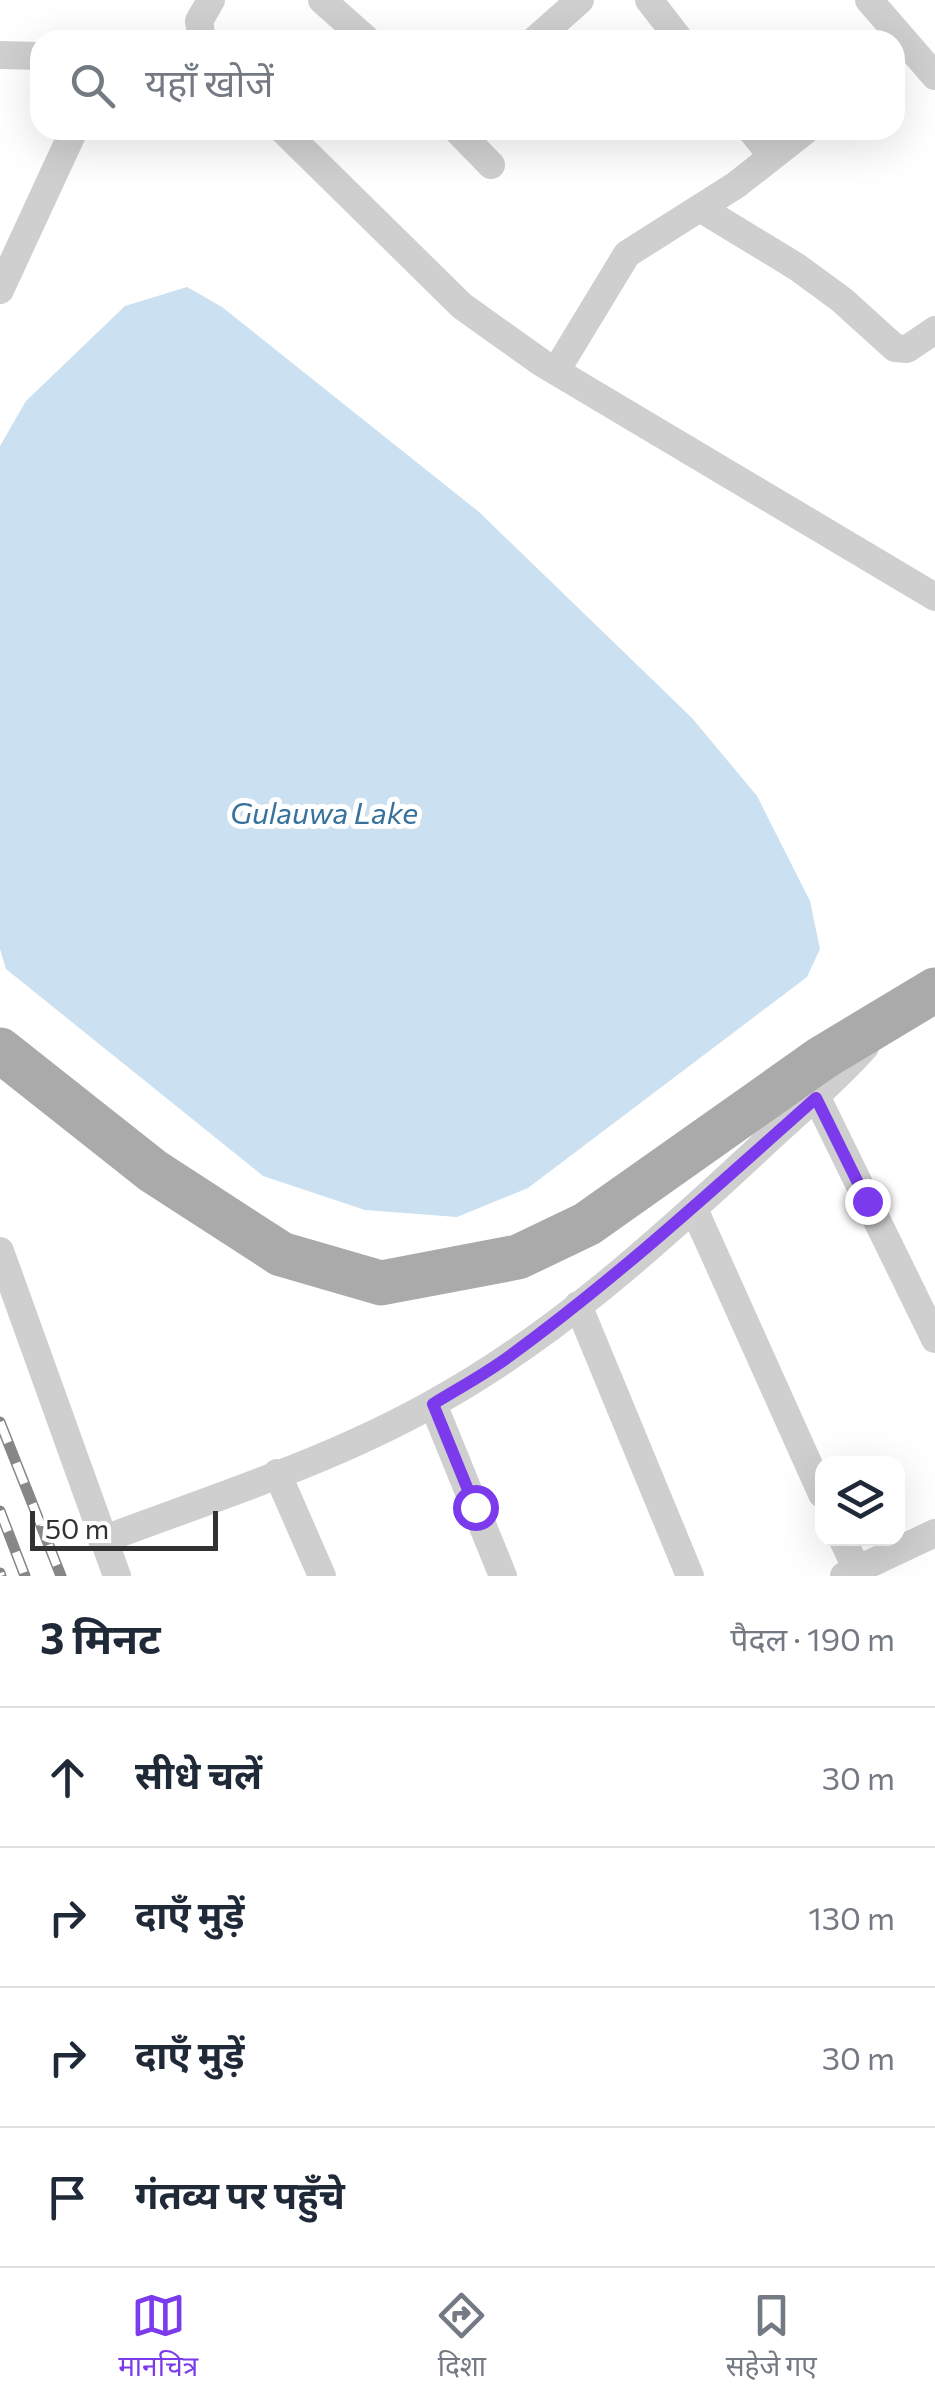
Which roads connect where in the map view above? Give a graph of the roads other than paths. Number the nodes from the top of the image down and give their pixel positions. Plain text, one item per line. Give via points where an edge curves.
1 (322, 0) edge
2 (580, 0) edge
3 (649, 0) edge
4 (869, 0) edge
5 (356, 30) edge
6 (546, 30) edge
7 (672, 30) edge
8 (888, 30) edge
9 (0, 55) edge
10 (905, 55) edge
11 (30, 56) edge
12 (935, 76) edge
13 (69, 140) edge
14 (293, 140) edge
15 (467, 140) edge
16 (759, 140) edge
17 (793, 140) edge
18 (772, 156) junction
19 (491, 164) dead end
20 (700, 208) junction
21 (0, 290) edge
22 (935, 330) edge
23 (556, 371) junction
24 (935, 597) edge
25 (935, 990) edge
26 (896, 1013) junction
27 (0, 1050) edge
28 (816, 1098) junction
29 (694, 1209) junction
30 (0, 1252) edge
31 (578, 1304) junction
32 (935, 1339) edge
33 (433, 1404) junction
34 (277, 1473) junction
35 (815, 1478) edge
36 (935, 1533) edge
37 (102, 1540) junction
38 (844, 1546) edge
39 (850, 1573) edge
40 (117, 1576) edge
41 (322, 1576) edge
42 (503, 1576) edge
43 (690, 1576) edge

1 - 5 street
2 - 6 street
3 - 7 street
4 - 8 street
9 - 11 street
10 - 12 street
13 - 21 street
14 - 23 street via 462,306
15 - 19 street
16 - 18 street
17 - 18 street
18 - 20 street
20 - 22 street via 797,267 895,348 907,349
20 - 23 street via 627,254
23 - 24 street
25 - 26 main road
26 - 27 main road via 588,1224 518,1258 382,1282 281,1254 153,1171
26 - 28 street
28 - 29 street
28 - 32 street
29 - 31 street
29 - 35 street
30 - 37 street
31 - 33 street
31 - 43 street
33 - 34 street via 346,1448
33 - 42 street
34 - 37 street
34 - 41 street
36 - 39 street
37 - 40 street
38 - 39 street

